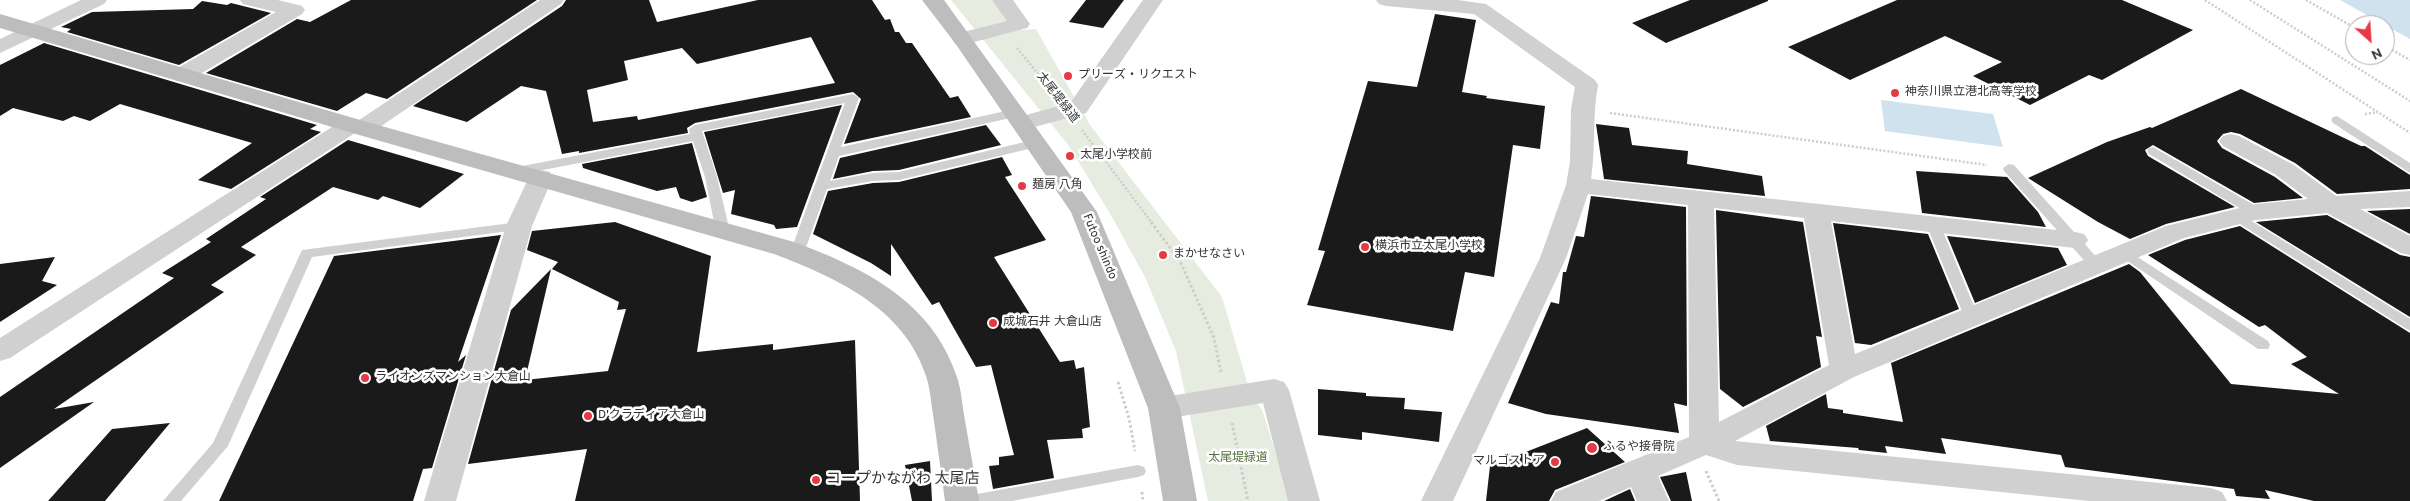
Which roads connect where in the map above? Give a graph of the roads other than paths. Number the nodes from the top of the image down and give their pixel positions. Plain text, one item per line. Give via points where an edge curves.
1 (97, 0) edge
2 (250, 0) edge
3 (554, 0) edge
4 (933, 0) edge
5 (1002, 0) edge
6 (1153, 0) edge
7 (1386, 0) edge
8 (0, 21) edge
9 (34, 30) junction
10 (963, 39) junction
11 (0, 47) edge
12 (182, 74) junction
13 (2337, 120) dead end
14 (357, 126) junction
15 (1025, 126) junction
16 (698, 136) junction
17 (2231, 141) dead end
18 (2153, 151) dead end
19 (833, 153) junction
20 (2010, 168) road end
21 (2410, 169) edge
22 (529, 174) junction
23 (1578, 185) junction
24 (821, 186) junction
25 (1701, 198) junction
26 (2410, 200) edge
27 (2329, 203) junction
28 (1816, 211) junction
29 (2246, 214) junction
30 (1932, 224) junction
31 (519, 226) junction
32 (724, 232) junction
33 (2075, 240) junction
34 (2410, 247) edge
35 (797, 253) junction
36 (2125, 253) junction
37 (2095, 264) junction
38 (1971, 316) junction
39 (2410, 326) edge
40 (2263, 346) dead end
41 (0, 351) edge
42 (1844, 370) junction
43 (1164, 408) junction
44 (1704, 443) junction
45 (1639, 469) junction
46 (1138, 471) road end
47 (171, 501) edge
48 (440, 501) edge
49 (962, 501) edge
50 (976, 501) edge
51 (1180, 501) edge
52 (1304, 501) edge
53 (1437, 501) edge
54 (1567, 501) edge
55 (1653, 501) edge
56 (2212, 501) edge

1 - 9 street
2 - 12 street via 295,10
3 - 14 street
4 - 10 street, Futoo shindo
5 - 10 street via 1020,24
6 - 15 street via 1078,108
7 - 23 street via 1479,8 1588,85 1582,109 1582,162
8 - 9 street
9 - 11 street
9 - 12 street
10 - 15 street, Futoo shindo
12 - 14 street
13 - 21 lane
14 - 22 street
14 - 41 street
15 - 19 lane
15 - 24 lane via 899,176
15 - 43 street, Futoo shindo via 1084,212
16 - 19 lane via 695,129 854,98
16 - 22 lane
16 - 32 lane
17 - 27 street via 2285,170
18 - 29 lane
19 - 24 lane
20 - 33 lane
22 - 31 street
22 - 32 street
23 - 25 street
23 - 53 street via 1553,258
24 - 35 lane
25 - 28 street
25 - 44 street
26 - 27 street
27 - 29 street
27 - 34 street
28 - 30 street
28 - 42 street
29 - 36 street via 2175,232
29 - 39 lane
30 - 33 street
30 - 38 lane
31 - 47 lane via 307,253 220,446
31 - 48 street
32 - 35 street
33 - 37 lane
35 - 49 street via 828,264 869,285 900,310 925,338 942,377
36 - 37 street
36 - 40 lane
37 - 38 street
38 - 42 street
42 - 44 street
43 - 51 street, Futoo shindo
43 - 52 street via 1274,390
44 - 45 street
44 - 56 street via 1737,453
45 - 54 street
45 - 55 street
46 - 50 lane

